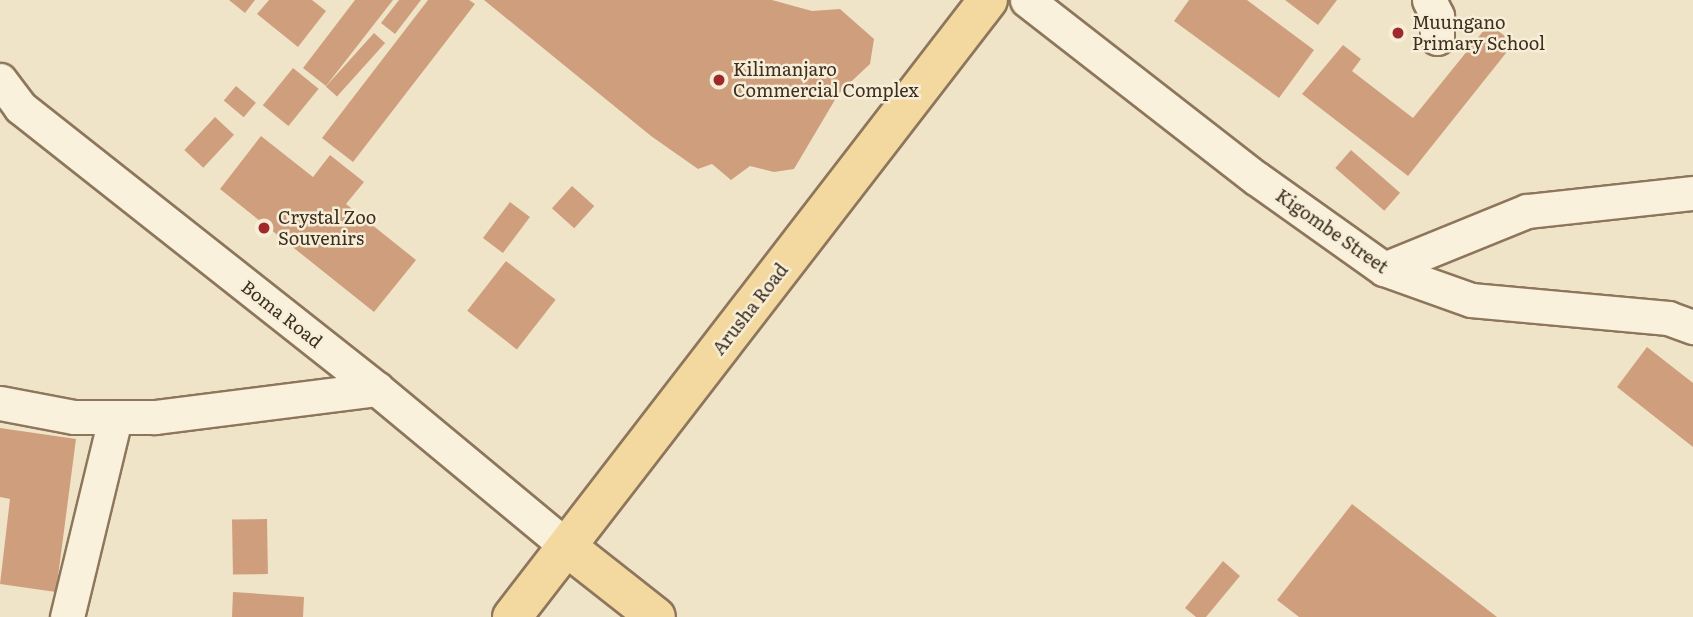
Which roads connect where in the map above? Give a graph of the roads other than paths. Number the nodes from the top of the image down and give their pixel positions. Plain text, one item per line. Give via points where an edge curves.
1 (988, 0) edge
2 (1027, 0) edge
3 (1429, 0) edge
4 (1437, 38) dead end
5 (0, 80) edge
6 (1693, 193) edge
7 (1384, 269) junction
8 (1693, 327) edge
9 (377, 389) junction
10 (0, 403) edge
11 (115, 418) junction
12 (567, 547) junction
13 (67, 617) edge
14 (512, 617) edge
15 (656, 617) edge

1 - 12 main road, Arusha Road
2 - 7 street, Kigombe Street via 1256,178
3 - 4 street via 1437,16
5 - 9 street, Boma Road via 20,107
6 - 7 street via 1527,211
7 - 8 street, Kigombe Street via 1471,300 1668,318
9 - 11 street via 201,413
9 - 12 street, Boma Road
10 - 11 street via 74,417
11 - 13 street
12 - 14 main road, Arusha Road
12 - 15 main road

